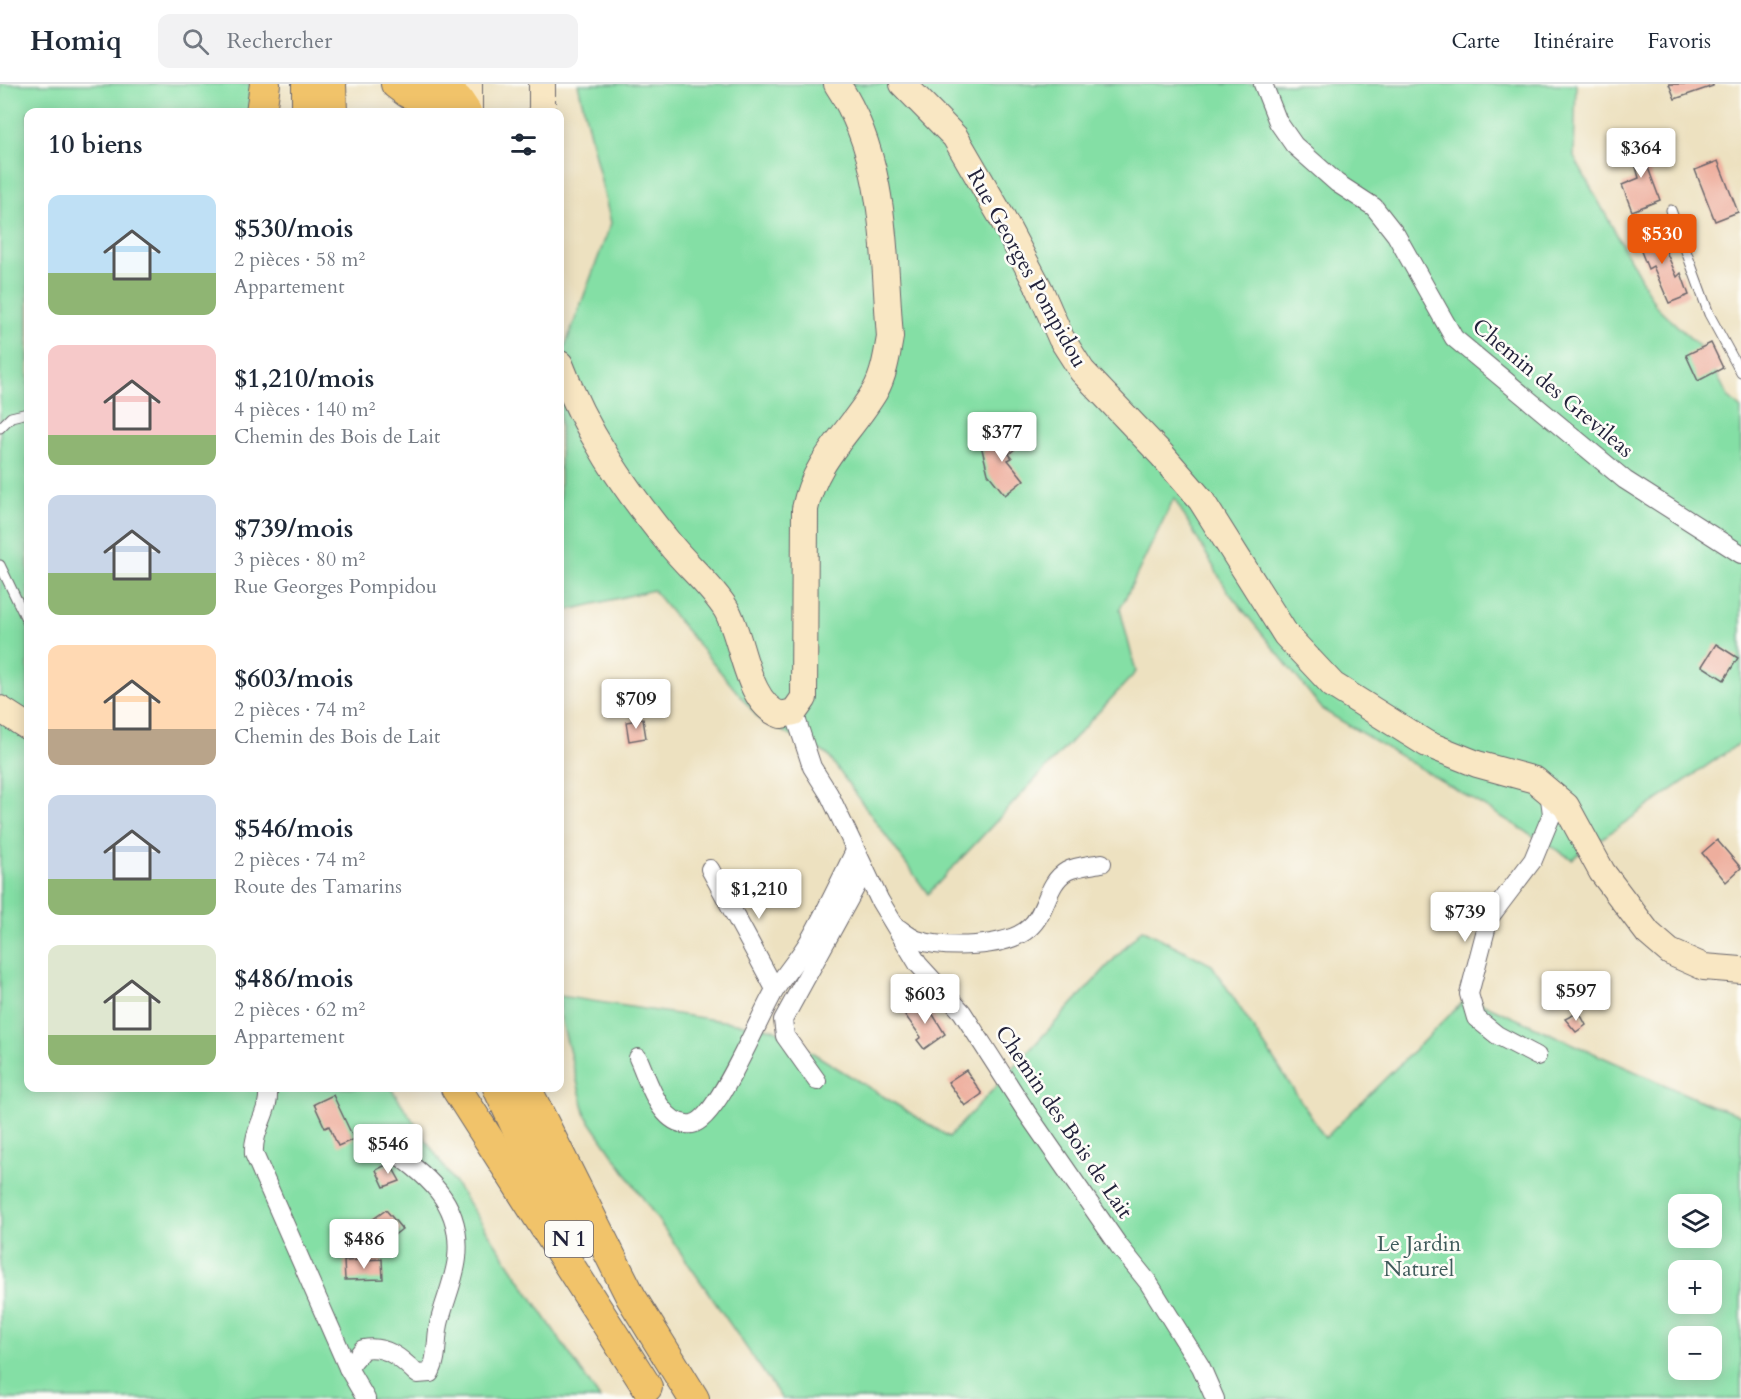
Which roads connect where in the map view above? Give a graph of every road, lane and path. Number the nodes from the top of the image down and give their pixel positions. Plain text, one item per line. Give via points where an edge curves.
1 (265, 84) edge
2 (307, 84) edge
3 (331, 84) edge
4 (396, 84) edge
5 (542, 84) edge
6 (837, 84) edge
7 (903, 84) edge
8 (1263, 84) edge
9 (463, 101) edge
10 (262, 108) edge
11 (307, 108) edge
12 (332, 108) edge
13 (542, 108) edge
14 (1671, 210) dead end
15 (564, 373) edge
16 (1741, 373) edge
17 (24, 414) edge
18 (0, 428) edge
19 (1741, 554) edge
20 (0, 565) edge
21 (24, 615) edge
22 (0, 709) edge
23 (794, 712) junction
24 (24, 724) edge
25 (1549, 791) junction
26 (855, 851) junction
27 (1102, 862) dead end
28 (710, 869) dead end
29 (865, 870) junction
30 (896, 927) junction
31 (1741, 970) edge
32 (775, 989) junction
33 (1536, 1056) dead end
34 (638, 1058) dead end
35 (818, 1081) dead end
36 (267, 1092) edge
37 (459, 1092) edge
38 (500, 1092) edge
39 (528, 1092) edge
40 (531, 1092) edge
41 (541, 1121) junction
42 (384, 1145) dead end
43 (348, 1368) junction
44 (651, 1393) edge
45 (366, 1399) edge
46 (694, 1399) edge
47 (1215, 1399) edge

1 - 10 highway
2 - 11 highway
3 - 12 highway
4 - 9 highway via 408,93
5 - 13 main road
6 - 23 main road via 868,144 875,175 890,338 875,390 810,485 804,530 804,698
7 - 25 main road, Rue Georges Pompidou via 955,137 1082,371 1201,500 1286,635 1333,686 1419,739 1477,764 1535,780
8 - 19 street, Chemin des Grevileas via 1278,122 1294,145 1337,183 1374,207 1396,235 1454,338 1625,480
14 - 16 lane via 1709,314
15 - 23 main road via 585,423 640,508 727,610 764,704 781,715
17 - 18 lane via 11,417
20 - 21 lane
22 - 24 main road
23 - 26 street, Chemin des Bois de Lait via 812,767
25 - 31 main road, Rue Georges Pompidou via 1566,806 1602,872 1648,933 1670,952 1704,967
25 - 33 street via 1552,814 1533,860 1489,918 1469,994 1476,1018 1497,1035
26 - 29 street, Chemin des Bois de Lait
26 - 32 street via 810,940
27 - 30 street via 1068,870 1058,878 1029,929 1003,942 949,944 917,940
28 - 32 street
29 - 30 street, Chemin des Bois de Lait
29 - 35 street via 783,1020 785,1036
30 - 47 street, Chemin des Bois de Lait via 918,963 962,1012 1027,1113 1148,1282 1201,1367
32 - 34 street via 718,1100 702,1120 691,1124 670,1118 661,1108
36 - 43 street via 268,1103 256,1131 254,1154
37 - 44 highway
38 - 44 highway, N 1 via 582,1265
39 - 41 highway, N 1
40 - 41 highway
41 - 46 highway, N 1 via 631,1297
42 - 43 street via 434,1183 448,1204 456,1232 457,1258 435,1336 435,1366 430,1373 417,1374 404,1361 374,1347 363,1349
43 - 45 street

